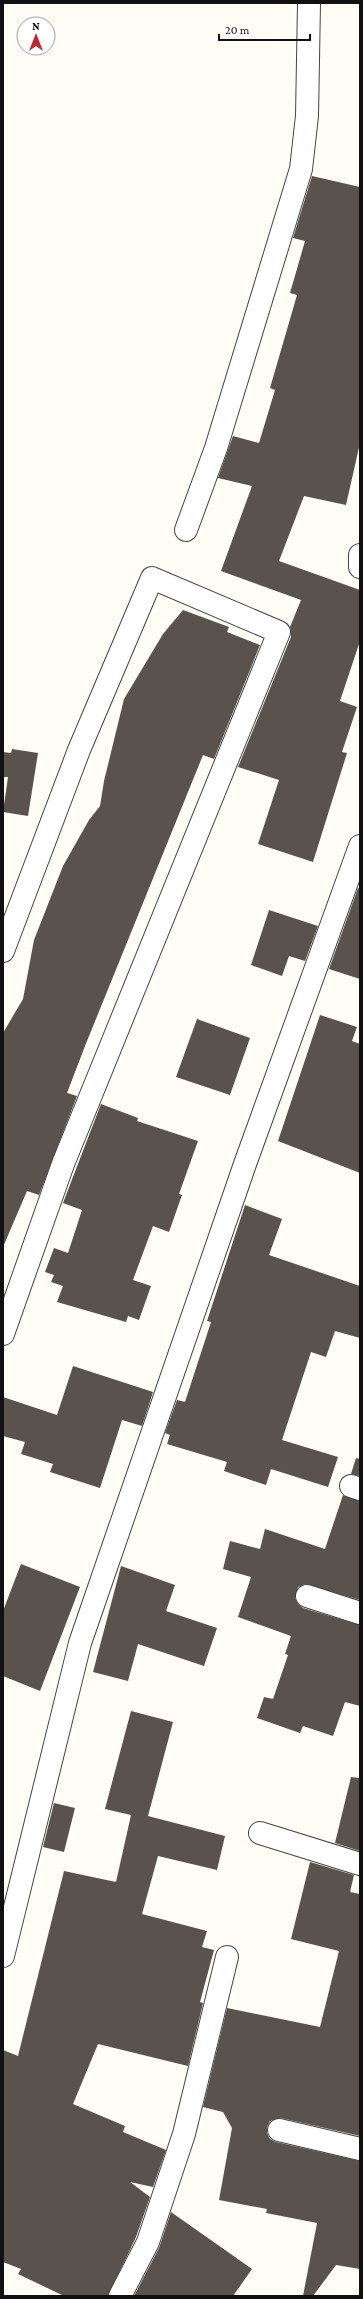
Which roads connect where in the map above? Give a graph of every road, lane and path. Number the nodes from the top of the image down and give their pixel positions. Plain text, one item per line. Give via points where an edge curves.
1 (309, 3) edge
2 (186, 530) dead end
3 (360, 555) edge
4 (360, 567) edge
5 (360, 846) edge
6 (3, 951) edge
7 (3, 1334) edge
8 (307, 1596) dead end
9 (360, 1613) edge
10 (260, 1833) dead end
11 (360, 1864) edge
12 (3, 1956) edge
13 (227, 1956) dead end
14 (279, 2130) dead end
15 (360, 2149) edge
16 (120, 2296) edge

1 - 2 street via 307,116 301,169 216,448
3 - 4 street
5 - 12 street via 245,1164 80,1643
6 - 7 street via 79,750 152,578 279,632 63,1164
8 - 9 street
10 - 11 street
13 - 16 street via 184,2134 148,2242
14 - 15 street

